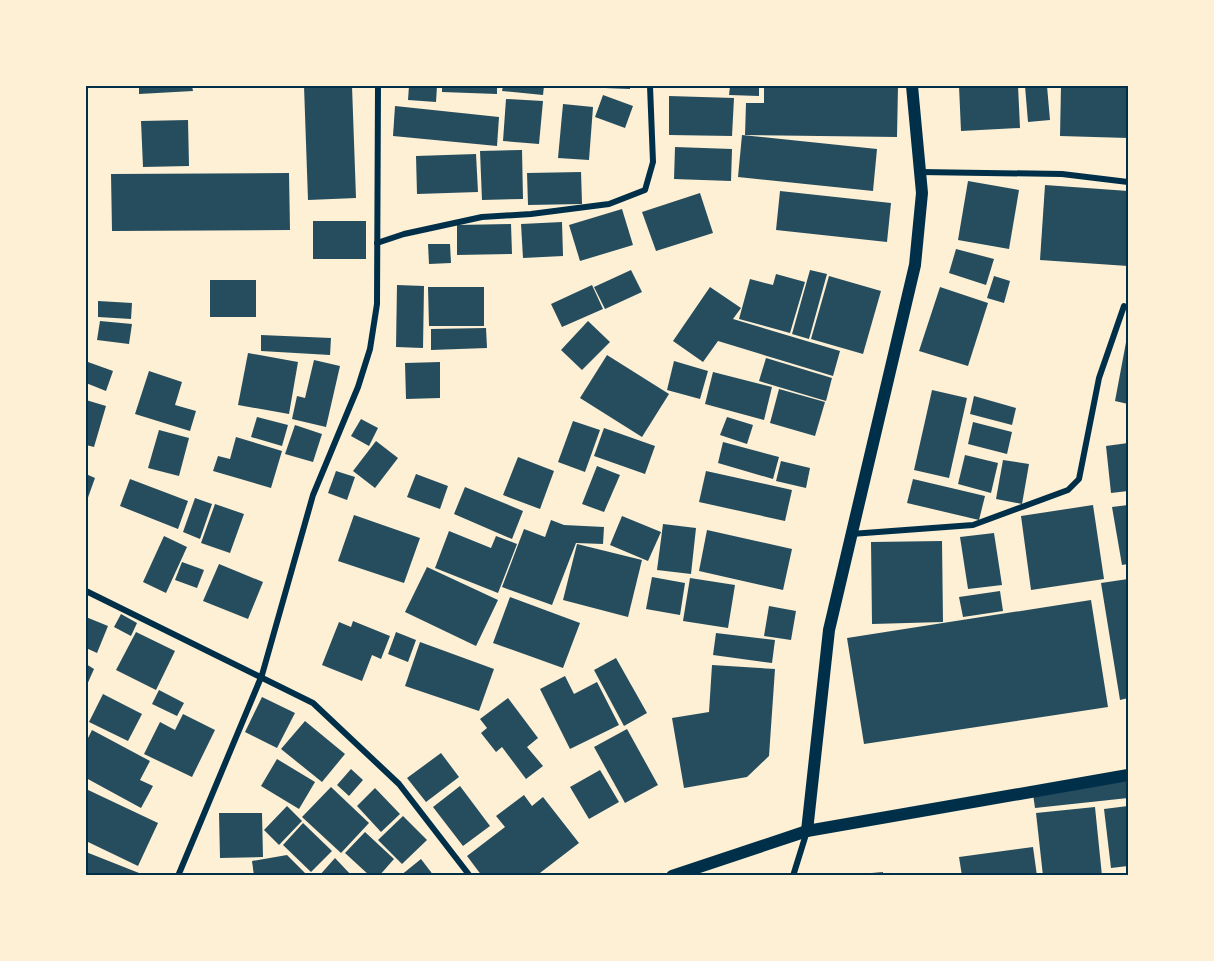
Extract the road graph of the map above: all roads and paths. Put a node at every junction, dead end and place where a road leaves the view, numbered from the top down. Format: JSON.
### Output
{"nodes":[{"id":1,"x":378,"y":86,"type":"edge"},
{"id":2,"x":650,"y":86,"type":"edge"},
{"id":3,"x":912,"y":86,"type":"edge"},
{"id":4,"x":920,"y":172,"type":"junction"},
{"id":5,"x":1128,"y":182,"type":"edge"},
{"id":6,"x":377,"y":243,"type":"junction"},
{"id":7,"x":1124,"y":306,"type":"dead end"},
{"id":8,"x":851,"y":534,"type":"junction"},
{"id":9,"x":86,"y":591,"type":"edge"},
{"id":10,"x":262,"y":675,"type":"junction"},
{"id":11,"x":1128,"y":775,"type":"edge"},
{"id":12,"x":807,"y":831,"type":"junction"},
{"id":13,"x":178,"y":876,"type":"edge"},
{"id":14,"x":470,"y":876,"type":"edge"},
{"id":15,"x":672,"y":876,"type":"edge"},
{"id":16,"x":793,"y":876,"type":"edge"}],
"edges":[{"from":1,"to":6,"type":"street"},
{"from":2,"to":6,"type":"street"},
{"from":3,"to":4,"type":"main road"},
{"from":4,"to":5,"type":"street"},
{"from":4,"to":8,"type":"main road"},
{"from":6,"to":10,"type":"street"},
{"from":7,"to":8,"type":"street"},
{"from":8,"to":12,"type":"main road"},
{"from":9,"to":10,"type":"street"},
{"from":10,"to":13,"type":"street"},
{"from":10,"to":14,"type":"street"},
{"from":11,"to":12,"type":"main road"},
{"from":12,"to":15,"type":"main road"},
{"from":12,"to":16,"type":"street"}]}
